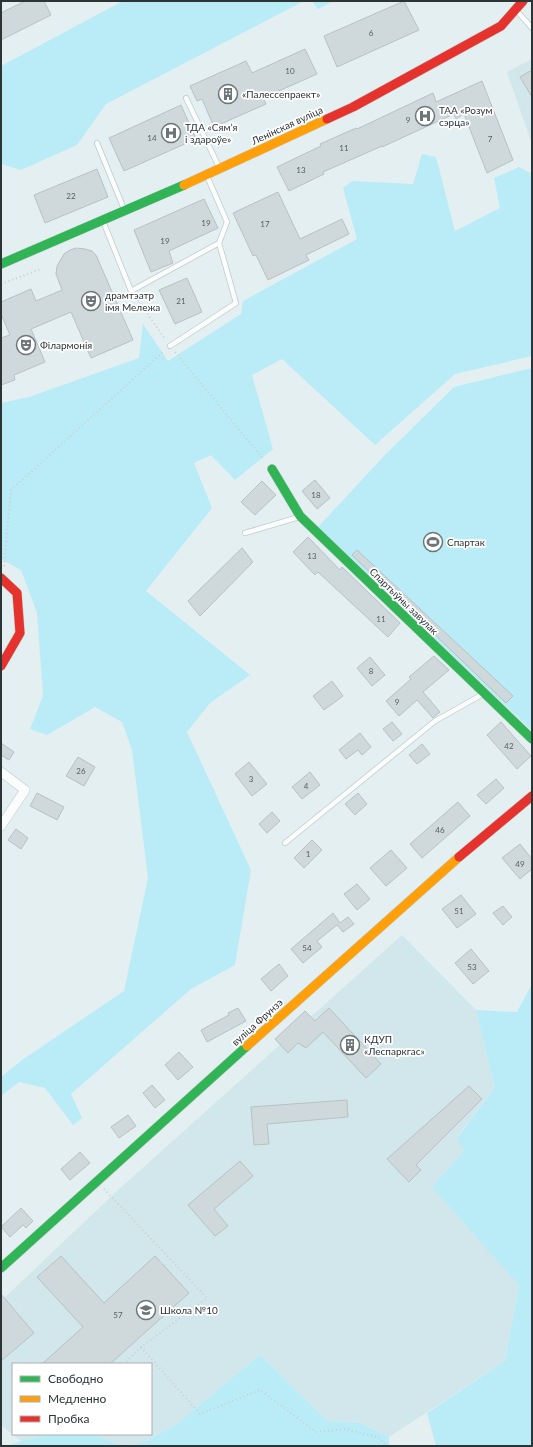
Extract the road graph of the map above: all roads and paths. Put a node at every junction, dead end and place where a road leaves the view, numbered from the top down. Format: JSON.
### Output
{"nodes":[{"id":1,"x":523,"y":1,"type":"edge"},
{"id":2,"x":516,"y":10,"type":"junction"},
{"id":3,"x":532,"y":28,"type":"edge"},
{"id":4,"x":186,"y":98,"type":"dead end"},
{"id":5,"x":97,"y":143,"type":"dead end"},
{"id":6,"x":220,"y":169,"type":"junction"},
{"id":7,"x":207,"y":175,"type":"junction"},
{"id":8,"x":125,"y":211,"type":"junction"},
{"id":9,"x":102,"y":221,"type":"junction"},
{"id":10,"x":219,"y":243,"type":"junction"},
{"id":11,"x":1,"y":264,"type":"edge"},
{"id":12,"x":41,"y":268,"type":"dead end"},
{"id":13,"x":1,"y":284,"type":"edge"},
{"id":14,"x":132,"y":291,"type":"junction"},
{"id":15,"x":170,"y":346,"type":"junction"},
{"id":16,"x":272,"y":469,"type":"joint"},
{"id":17,"x":300,"y":516,"type":"junction"},
{"id":18,"x":245,"y":533,"type":"dead end"},
{"id":19,"x":2,"y":578,"type":"edge"},
{"id":20,"x":1,"y":666,"type":"edge"},
{"id":21,"x":484,"y":694,"type":"junction"},
{"id":22,"x":532,"y":739,"type":"edge"},
{"id":23,"x":1,"y":772,"type":"edge"},
{"id":24,"x":532,"y":796,"type":"edge"},
{"id":25,"x":1,"y":826,"type":"edge"},
{"id":26,"x":285,"y":843,"type":"dead end"},
{"id":27,"x":96,"y":1181,"type":"junction"},
{"id":28,"x":1,"y":1267,"type":"edge"},
{"id":29,"x":140,"y":1347,"type":"junction"},
{"id":30,"x":125,"y":1363,"type":"edge"},
{"id":31,"x":386,"y":1446,"type":"edge"}],
"edges":[{"from":1,"to":2,"type":"street","name":"Ленінская вуліца"},
{"from":2,"to":3,"type":"lane"},
{"from":2,"to":6,"type":"street","name":"Ленінская вуліца"},
{"from":4,"to":6,"type":"lane"},
{"from":5,"to":8,"type":"lane"},
{"from":6,"to":7,"type":"street","name":"Ленінская вуліца"},
{"from":7,"to":8,"type":"street","name":"Ленінская вуліца"},
{"from":7,"to":10,"type":"lane"},
{"from":8,"to":9,"type":"street","name":"Ленінская вуліца"},
{"from":9,"to":11,"type":"street","name":"Ленінская вуліца"},
{"from":9,"to":14,"type":"lane"},
{"from":10,"to":14,"type":"lane"},
{"from":10,"to":15,"type":"lane"},
{"from":12,"to":13,"type":"path"},
{"from":14,"to":15,"type":"path"},
{"from":15,"to":16,"type":"path"},
{"from":15,"to":19,"type":"path"},
{"from":16,"to":17,"type":"street","name":"Спартыўны завулак"},
{"from":17,"to":18,"type":"lane"},
{"from":17,"to":21,"type":"street","name":"Спартыўны завулак"},
{"from":19,"to":20,"type":"street"},
{"from":21,"to":22,"type":"street","name":"Спартыўны завулак"},
{"from":21,"to":26,"type":"lane"},
{"from":23,"to":25,"type":"street"},
{"from":24,"to":27,"type":"street","name":"вуліца Фрунзэ"},
{"from":27,"to":28,"type":"street","name":"вуліца Фрунзэ"},
{"from":27,"to":29,"type":"path"},
{"from":29,"to":30,"type":"path"},
{"from":29,"to":31,"type":"path"}]}
